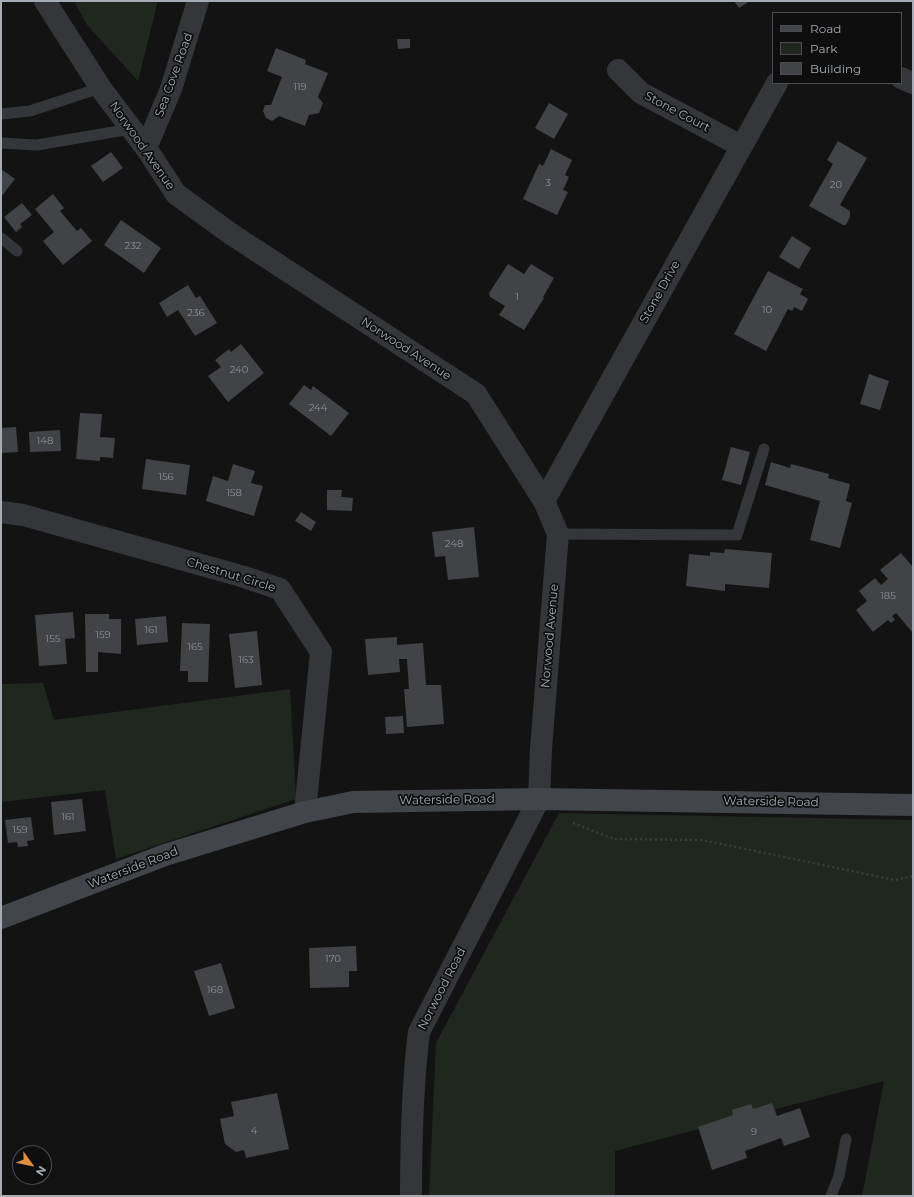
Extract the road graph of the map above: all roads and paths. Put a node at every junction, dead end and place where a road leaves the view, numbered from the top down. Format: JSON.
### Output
{"nodes":[{"id":1,"x":44,"y":1,"type":"edge"},
{"id":2,"x":198,"y":1,"type":"edge"},
{"id":3,"x":618,"y":70,"type":"dead end"},
{"id":4,"x":902,"y":78,"type":"edge"},
{"id":5,"x":913,"y":83,"type":"edge"},
{"id":6,"x":776,"y":84,"type":"edge"},
{"id":7,"x":100,"y":88,"type":"junction"},
{"id":8,"x":1,"y":114,"type":"edge"},
{"id":9,"x":131,"y":129,"type":"junction"},
{"id":10,"x":1,"y":143,"type":"edge"},
{"id":11,"x":740,"y":146,"type":"junction"},
{"id":12,"x":146,"y":148,"type":"junction"},
{"id":13,"x":1,"y":238,"type":"edge"},
{"id":14,"x":17,"y":251,"type":"dead end"},
{"id":15,"x":764,"y":449,"type":"dead end"},
{"id":16,"x":544,"y":501,"type":"junction"},
{"id":17,"x":1,"y":512,"type":"edge"},
{"id":18,"x":558,"y":534,"type":"junction"},
{"id":19,"x":539,"y":799,"type":"junction"},
{"id":20,"x":913,"y":805,"type":"edge"},
{"id":21,"x":305,"y":812,"type":"junction"},
{"id":22,"x":572,"y":822,"type":"dead end"},
{"id":23,"x":913,"y":876,"type":"edge"},
{"id":24,"x":1,"y":918,"type":"edge"},
{"id":25,"x":846,"y":1139,"type":"dead end"},
{"id":26,"x":411,"y":1196,"type":"edge"},
{"id":27,"x":831,"y":1196,"type":"edge"}],
"edges":[{"from":1,"to":7,"type":"street","name":"Norwood Avenue"},
{"from":2,"to":12,"type":"street","name":"Sea Cove Road"},
{"from":3,"to":11,"type":"street","name":"Stone Court"},
{"from":4,"to":5,"type":"street"},
{"from":6,"to":11,"type":"street","name":"Stone Drive"},
{"from":7,"to":8,"type":"lane"},
{"from":7,"to":9,"type":"street","name":"Norwood Avenue"},
{"from":9,"to":10,"type":"lane"},
{"from":9,"to":12,"type":"street","name":"Norwood Avenue"},
{"from":11,"to":16,"type":"street","name":"Stone Drive"},
{"from":12,"to":16,"type":"street","name":"Norwood Avenue"},
{"from":13,"to":14,"type":"lane"},
{"from":15,"to":18,"type":"lane"},
{"from":16,"to":18,"type":"street","name":"Norwood Avenue"},
{"from":17,"to":21,"type":"street","name":"Chestnut Circle"},
{"from":18,"to":19,"type":"street","name":"Norwood Avenue"},
{"from":19,"to":20,"type":"main road","name":"Waterside Road"},
{"from":19,"to":21,"type":"main road","name":"Waterside Road"},
{"from":19,"to":26,"type":"street","name":"Norwood Road"},
{"from":21,"to":24,"type":"main road","name":"Waterside Road"},
{"from":22,"to":23,"type":"path"},
{"from":25,"to":27,"type":"lane"}]}
